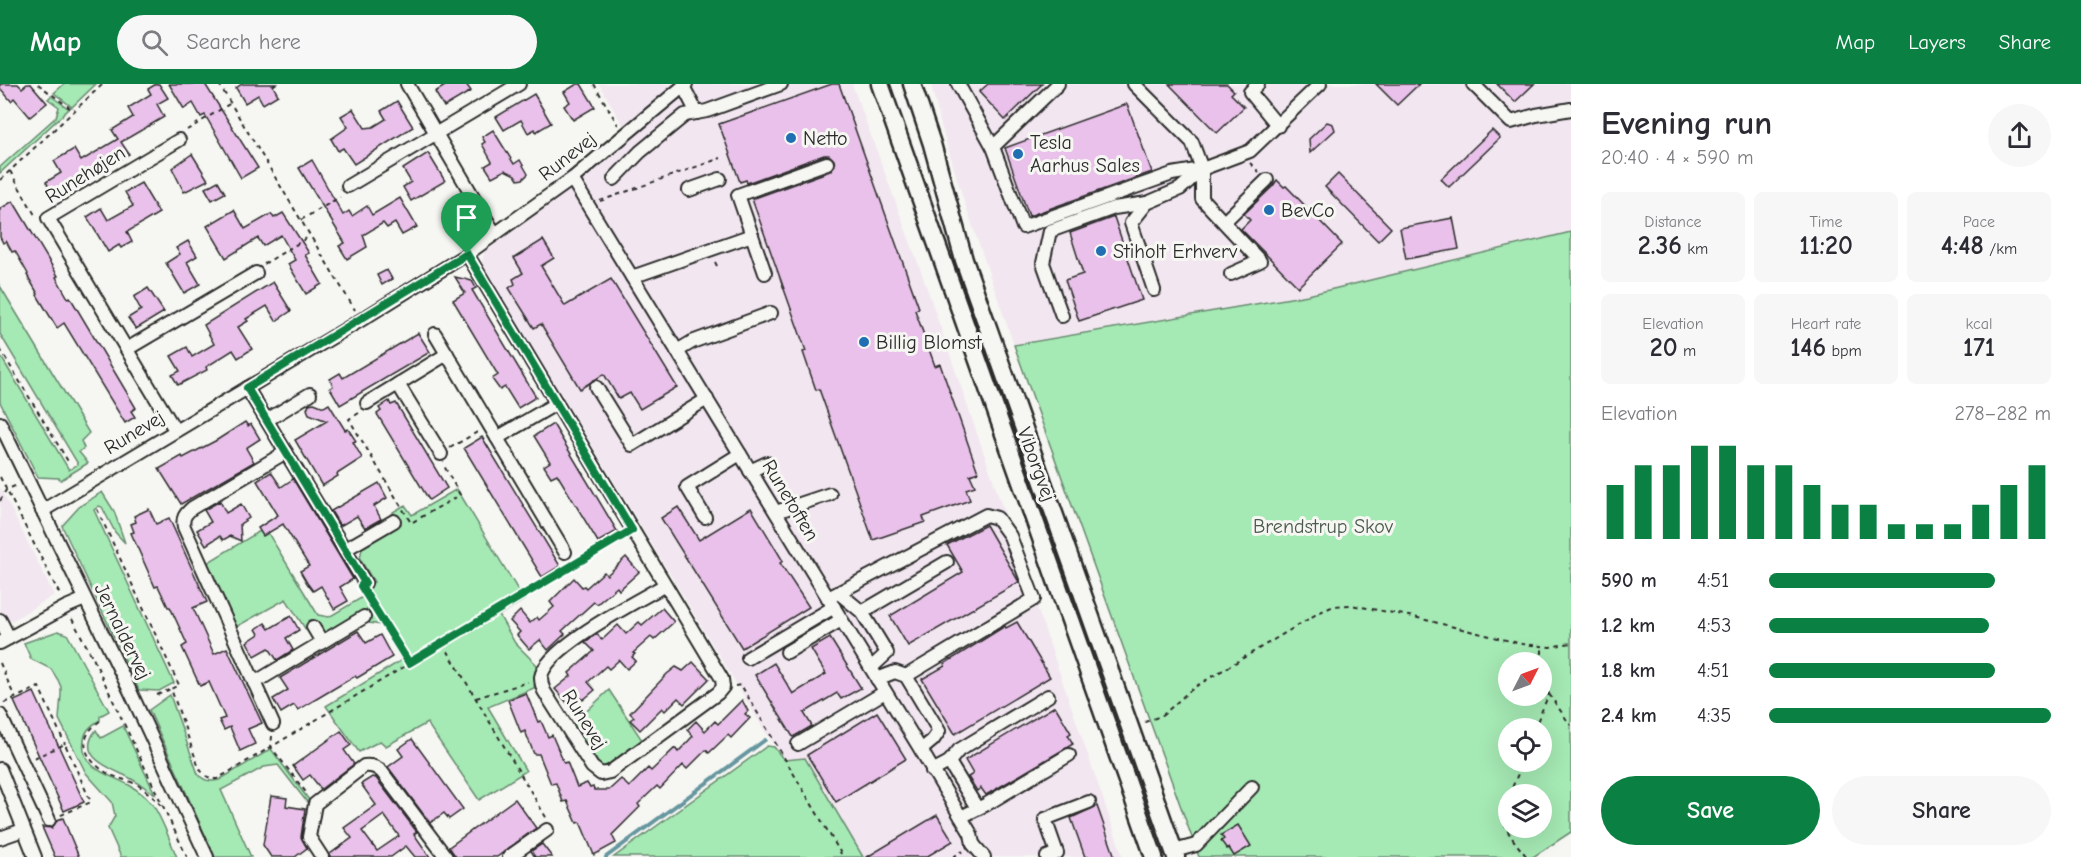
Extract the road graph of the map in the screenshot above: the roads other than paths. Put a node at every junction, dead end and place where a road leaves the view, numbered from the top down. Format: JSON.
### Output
{"nodes":[{"id":1,"x":407,"y":84,"type":"edge"},
{"id":2,"x":519,"y":84,"type":"edge"},
{"id":3,"x":781,"y":84,"type":"edge"},
{"id":4,"x":880,"y":84,"type":"edge"},
{"id":5,"x":912,"y":84,"type":"edge"},
{"id":6,"x":958,"y":84,"type":"edge"},
{"id":7,"x":1058,"y":84,"type":"edge"},
{"id":8,"x":1134,"y":84,"type":"edge"},
{"id":9,"x":1258,"y":84,"type":"edge"},
{"id":10,"x":1320,"y":84,"type":"edge"},
{"id":11,"x":1473,"y":84,"type":"edge"},
{"id":12,"x":685,"y":85,"type":"edge"},
{"id":13,"x":1571,"y":109,"type":"edge"},
{"id":14,"x":697,"y":113,"type":"junction"},
{"id":15,"x":1278,"y":126,"type":"junction"},
{"id":16,"x":437,"y":134,"type":"junction"},
{"id":17,"x":179,"y":140,"type":"road end"},
{"id":18,"x":993,"y":147,"type":"junction"},
{"id":19,"x":827,"y":163,"type":"dead end"},
{"id":20,"x":1202,"y":169,"type":"junction"},
{"id":21,"x":572,"y":179,"type":"junction"},
{"id":22,"x":614,"y":179,"type":"dead end"},
{"id":23,"x":720,"y":179,"type":"dead end"},
{"id":24,"x":1267,"y":180,"type":"road end"},
{"id":25,"x":348,"y":186,"type":"road end"},
{"id":26,"x":688,"y":190,"type":"dead end"},
{"id":27,"x":1147,"y":203,"type":"junction"},
{"id":28,"x":1224,"y":222,"type":"junction"},
{"id":29,"x":495,"y":234,"type":"junction"},
{"id":30,"x":752,"y":235,"type":"junction"},
{"id":31,"x":467,"y":254,"type":"junction"},
{"id":32,"x":256,"y":273,"type":"road end"},
{"id":33,"x":765,"y":273,"type":"dead end"},
{"id":34,"x":1231,"y":274,"type":"dead end"},
{"id":35,"x":632,"y":277,"type":"junction"},
{"id":36,"x":1155,"y":290,"type":"dead end"},
{"id":37,"x":771,"y":313,"type":"dead end"},
{"id":38,"x":1062,"y":316,"type":"dead end"},
{"id":39,"x":435,"y":334,"type":"dead end"},
{"id":40,"x":127,"y":349,"type":"junction"},
{"id":41,"x":677,"y":351,"type":"junction"},
{"id":42,"x":447,"y":354,"type":"junction"},
{"id":43,"x":398,"y":384,"type":"junction"},
{"id":44,"x":596,"y":387,"type":"dead end"},
{"id":45,"x":247,"y":388,"type":"junction"},
{"id":46,"x":310,"y":394,"type":"dead end"},
{"id":47,"x":707,"y":399,"type":"junction"},
{"id":48,"x":367,"y":403,"type":"road end"},
{"id":49,"x":557,"y":403,"type":"junction"},
{"id":50,"x":267,"y":420,"type":"junction"},
{"id":51,"x":0,"y":423,"type":"edge"},
{"id":52,"x":175,"y":430,"type":"junction"},
{"id":53,"x":497,"y":438,"type":"junction"},
{"id":54,"x":286,"y":453,"type":"junction"},
{"id":55,"x":441,"y":454,"type":"road end"},
{"id":56,"x":740,"y":454,"type":"junction"},
{"id":57,"x":767,"y":463,"type":"dead end"},
{"id":58,"x":750,"y":471,"type":"junction"},
{"id":59,"x":830,"y":494,"type":"dead end"},
{"id":60,"x":42,"y":511,"type":"junction"},
{"id":61,"x":776,"y":512,"type":"junction"},
{"id":62,"x":705,"y":517,"type":"dead end"},
{"id":63,"x":394,"y":521,"type":"dead end"},
{"id":64,"x":346,"y":549,"type":"junction"},
{"id":65,"x":565,"y":552,"type":"dead end"},
{"id":66,"x":947,"y":562,"type":"dead end"},
{"id":67,"x":365,"y":583,"type":"road end"},
{"id":68,"x":665,"y":585,"type":"junction"},
{"id":69,"x":86,"y":599,"type":"junction"},
{"id":70,"x":834,"y":599,"type":"junction"},
{"id":71,"x":862,"y":612,"type":"junction"},
{"id":72,"x":364,"y":617,"type":"dead end"},
{"id":73,"x":0,"y":620,"type":"edge"},
{"id":74,"x":841,"y":620,"type":"junction"},
{"id":75,"x":313,"y":627,"type":"dead end"},
{"id":76,"x":4,"y":640,"type":"edge"},
{"id":77,"x":322,"y":642,"type":"junction"},
{"id":78,"x":787,"y":652,"type":"dead end"},
{"id":79,"x":748,"y":658,"type":"dead end"},
{"id":80,"x":870,"y":668,"type":"junction"},
{"id":81,"x":906,"y":676,"type":"junction"},
{"id":82,"x":877,"y":679,"type":"junction"},
{"id":83,"x":254,"y":683,"type":"junction"},
{"id":84,"x":885,"y":692,"type":"junction"},
{"id":85,"x":1048,"y":696,"type":"dead end"},
{"id":86,"x":0,"y":715,"type":"edge"},
{"id":87,"x":273,"y":724,"type":"dead end"},
{"id":88,"x":798,"y":744,"type":"dead end"},
{"id":89,"x":921,"y":750,"type":"junction"},
{"id":90,"x":1069,"y":754,"type":"dead end"},
{"id":91,"x":949,"y":762,"type":"junction"},
{"id":92,"x":23,"y":763,"type":"junction"},
{"id":93,"x":932,"y":771,"type":"junction"},
{"id":94,"x":2,"y":776,"type":"edge"},
{"id":95,"x":1252,"y":787,"type":"dead end"},
{"id":96,"x":1089,"y":802,"type":"dead end"},
{"id":97,"x":977,"y":808,"type":"junction"},
{"id":98,"x":961,"y":817,"type":"junction"},
{"id":99,"x":49,"y":820,"type":"road end"},
{"id":100,"x":23,"y":830,"type":"junction"},
{"id":101,"x":547,"y":830,"type":"road end"},
{"id":102,"x":0,"y":838,"type":"edge"},
{"id":103,"x":973,"y":844,"type":"junction"},
{"id":104,"x":1175,"y":854,"type":"edge"},
{"id":105,"x":1053,"y":856,"type":"edge"},
{"id":106,"x":36,"y":857,"type":"edge"},
{"id":107,"x":207,"y":857,"type":"edge"},
{"id":108,"x":322,"y":857,"type":"edge"},
{"id":109,"x":446,"y":857,"type":"edge"},
{"id":110,"x":509,"y":857,"type":"edge"},
{"id":111,"x":968,"y":857,"type":"edge"},
{"id":112,"x":984,"y":857,"type":"edge"},
{"id":113,"x":1154,"y":857,"type":"edge"}],
"edges":[{"from":1,"to":16,"type":"street"},
{"from":2,"to":16,"type":"street"},
{"from":3,"to":14,"type":"street"},
{"from":4,"to":113,"type":"main road","name":"Viborgvej"},
{"from":5,"to":104,"type":"main road","name":"Viborgvej"},
{"from":6,"to":18,"type":"street"},
{"from":7,"to":18,"type":"street"},
{"from":8,"to":20,"type":"street"},
{"from":9,"to":15,"type":"street"},
{"from":10,"to":15,"type":"street"},
{"from":11,"to":13,"type":"street"},
{"from":12,"to":14,"type":"street"},
{"from":12,"to":21,"type":"street","name":"Runevej"},
{"from":14,"to":22,"type":"street"},
{"from":15,"to":20,"type":"street"},
{"from":16,"to":25,"type":"street"},
{"from":16,"to":29,"type":"street"},
{"from":17,"to":40,"type":"street","name":"Runehøjen"},
{"from":18,"to":20,"type":"street"},
{"from":19,"to":30,"type":"street"},
{"from":20,"to":27,"type":"street"},
{"from":20,"to":28,"type":"street"},
{"from":21,"to":29,"type":"street","name":"Runevej"},
{"from":21,"to":35,"type":"street","name":"Runetoften"},
{"from":23,"to":26,"type":"street"},
{"from":24,"to":28,"type":"street"},
{"from":27,"to":36,"type":"street"},
{"from":27,"to":38,"type":"street"},
{"from":28,"to":34,"type":"street"},
{"from":29,"to":31,"type":"street","name":"Runevej"},
{"from":30,"to":33,"type":"street"},
{"from":30,"to":35,"type":"street"},
{"from":31,"to":45,"type":"street","name":"Runevej"},
{"from":31,"to":49,"type":"street"},
{"from":32,"to":40,"type":"street"},
{"from":35,"to":41,"type":"street","name":"Runetoften"},
{"from":37,"to":41,"type":"street"},
{"from":39,"to":42,"type":"street"},
{"from":40,"to":52,"type":"street","name":"Runehøjen"},
{"from":41,"to":47,"type":"street","name":"Runetoften"},
{"from":42,"to":43,"type":"street"},
{"from":42,"to":53,"type":"street"},
{"from":43,"to":48,"type":"street"},
{"from":43,"to":55,"type":"street"},
{"from":44,"to":47,"type":"street"},
{"from":45,"to":50,"type":"street"},
{"from":45,"to":52,"type":"street","name":"Runevej"},
{"from":46,"to":50,"type":"street"},
{"from":47,"to":56,"type":"street","name":"Runetoften"},
{"from":49,"to":53,"type":"street"},
{"from":49,"to":68,"type":"street"},
{"from":50,"to":54,"type":"street"},
{"from":51,"to":60,"type":"street","name":"Jernaldervej"},
{"from":52,"to":60,"type":"street","name":"Runevej"},
{"from":53,"to":65,"type":"street"},
{"from":54,"to":64,"type":"street"},
{"from":54,"to":83,"type":"street"},
{"from":56,"to":58,"type":"street","name":"Runetoften"},
{"from":56,"to":62,"type":"street"},
{"from":57,"to":58,"type":"street"},
{"from":58,"to":61,"type":"street","name":"Runetoften"},
{"from":59,"to":61,"type":"street"},
{"from":60,"to":69,"type":"street","name":"Jernaldervej"},
{"from":61,"to":70,"type":"street","name":"Runetoften"},
{"from":63,"to":64,"type":"street"},
{"from":64,"to":67,"type":"street"},
{"from":66,"to":71,"type":"street"},
{"from":68,"to":68,"type":"street","name":"Runevej"},
{"from":69,"to":76,"type":"street"},
{"from":69,"to":107,"type":"street","name":"Jernaldervej"},
{"from":70,"to":71,"type":"street"},
{"from":70,"to":74,"type":"street","name":"Runetoften"},
{"from":70,"to":79,"type":"street"},
{"from":70,"to":81,"type":"street"},
{"from":71,"to":80,"type":"street"},
{"from":72,"to":77,"type":"street"},
{"from":73,"to":76,"type":"street"},
{"from":74,"to":78,"type":"street"},
{"from":74,"to":80,"type":"street","name":"Runetoften"},
{"from":75,"to":77,"type":"street"},
{"from":77,"to":83,"type":"street"},
{"from":80,"to":82,"type":"street","name":"Runetoften"},
{"from":81,"to":82,"type":"street"},
{"from":81,"to":89,"type":"street"},
{"from":82,"to":84,"type":"street","name":"Runetoften"},
{"from":83,"to":87,"type":"street"},
{"from":84,"to":88,"type":"street"},
{"from":84,"to":89,"type":"street","name":"Runetoften"},
{"from":85,"to":91,"type":"street"},
{"from":86,"to":92,"type":"street"},
{"from":89,"to":93,"type":"street","name":"Runetoften"},
{"from":90,"to":97,"type":"street"},
{"from":91,"to":93,"type":"street"},
{"from":91,"to":97,"type":"street"},
{"from":92,"to":94,"type":"street"},
{"from":92,"to":99,"type":"street"},
{"from":93,"to":98,"type":"street","name":"Runetoften"},
{"from":94,"to":100,"type":"street"},
{"from":95,"to":104,"type":"street"},
{"from":96,"to":105,"type":"street"},
{"from":97,"to":98,"type":"street"},
{"from":98,"to":103,"type":"street","name":"Runetoften"},
{"from":100,"to":102,"type":"street"},
{"from":100,"to":106,"type":"street"},
{"from":101,"to":110,"type":"street"},
{"from":103,"to":111,"type":"street"},
{"from":103,"to":112,"type":"street","name":"Runetoften"},
{"from":108,"to":109,"type":"street"}]}
